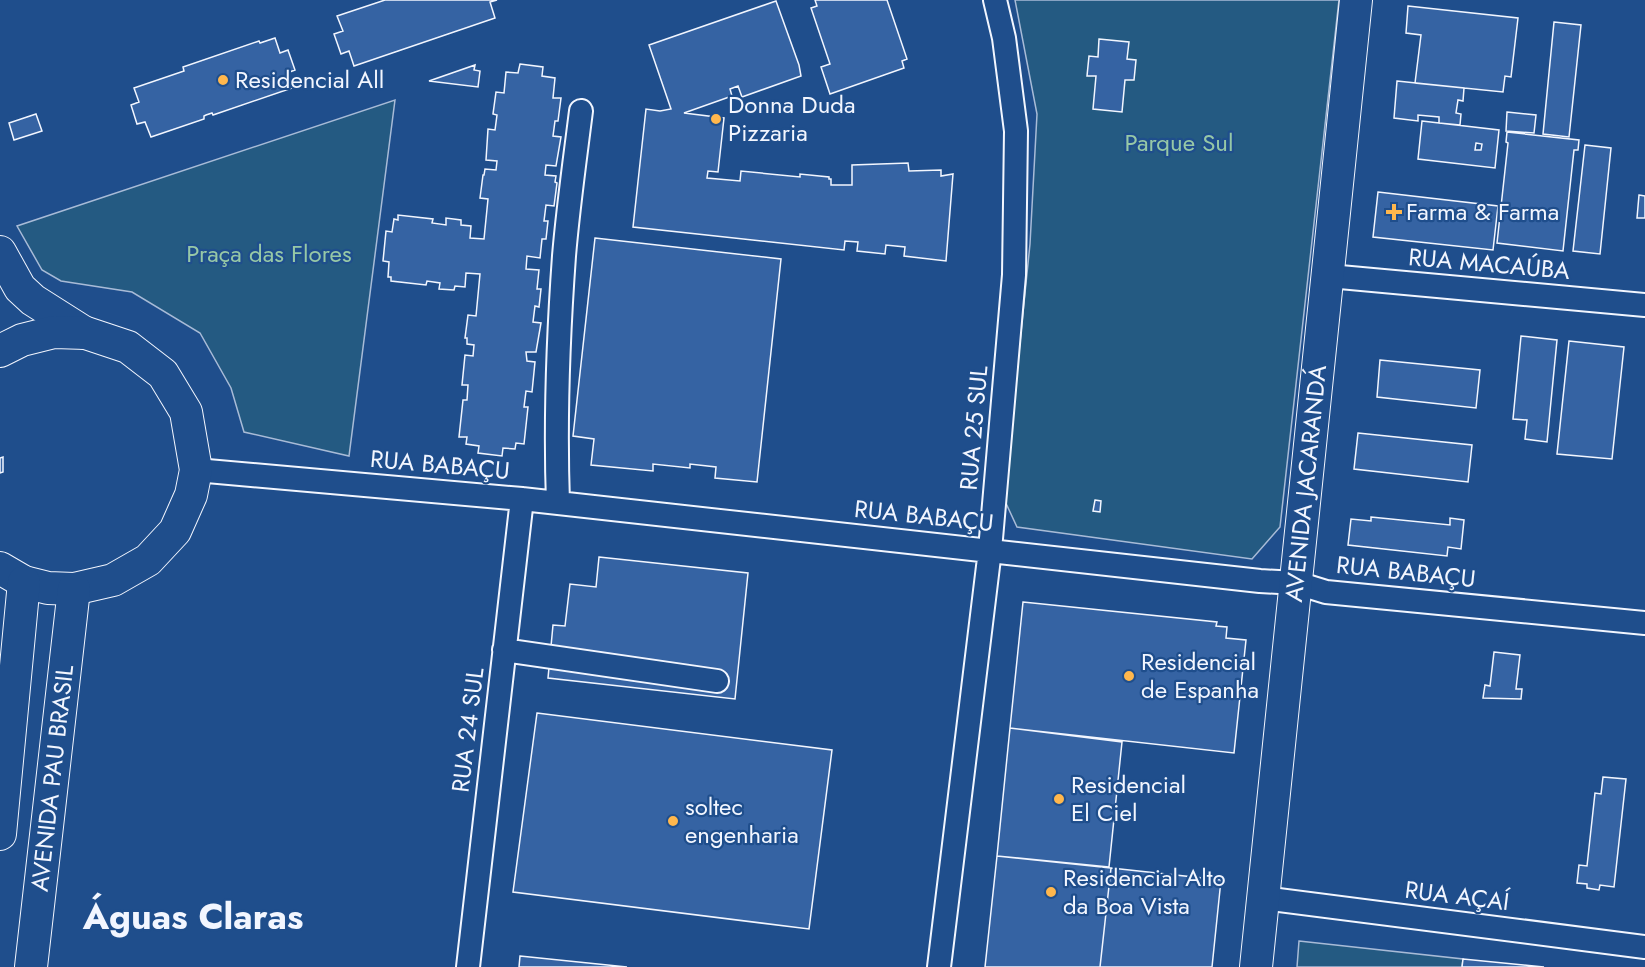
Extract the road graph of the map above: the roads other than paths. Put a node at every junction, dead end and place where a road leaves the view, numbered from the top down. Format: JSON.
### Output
{"nodes":[{"id":1,"x":995,"y":0,"type":"edge"},
{"id":2,"x":1356,"y":0,"type":"edge"},
{"id":3,"x":581,"y":111,"type":"dead end"},
{"id":4,"x":0,"y":252,"type":"edge"},
{"id":5,"x":1329,"y":276,"type":"junction"},
{"id":6,"x":1645,"y":305,"type":"edge"},
{"id":7,"x":86,"y":333,"type":"junction"},
{"id":8,"x":0,"y":351,"type":"edge"},
{"id":9,"x":196,"y":470,"type":"junction"},
{"id":10,"x":522,"y":499,"type":"junction"},
{"id":11,"x":558,"y":503,"type":"junction"},
{"id":12,"x":990,"y":550,"type":"junction"},
{"id":13,"x":12,"y":575,"type":"edge"},
{"id":14,"x":1297,"y":583,"type":"junction"},
{"id":15,"x":74,"y":588,"type":"junction"},
{"id":16,"x":1645,"y":623,"type":"edge"},
{"id":17,"x":504,"y":650,"type":"junction"},
{"id":18,"x":717,"y":681,"type":"dead end"},
{"id":19,"x":0,"y":834,"type":"edge"},
{"id":20,"x":1263,"y":898,"type":"junction"},
{"id":21,"x":1645,"y":946,"type":"edge"},
{"id":22,"x":31,"y":967,"type":"edge"},
{"id":23,"x":468,"y":967,"type":"edge"},
{"id":24,"x":939,"y":967,"type":"edge"},
{"id":25,"x":1256,"y":967,"type":"edge"}],
"edges":[{"from":1,"to":12,"type":"street","name":"RUA 25 SUL"},
{"from":2,"to":5,"type":"street","name":"AVENIDA JACARANDÁ"},
{"from":3,"to":11,"type":"street"},
{"from":4,"to":7,"type":"street"},
{"from":5,"to":6,"type":"street","name":"RUA MACAÚBA"},
{"from":5,"to":14,"type":"street","name":"AVENIDA JACARANDÁ"},
{"from":7,"to":8,"type":"street"},
{"from":7,"to":9,"type":"street"},
{"from":9,"to":10,"type":"street","name":"RUA BABAÇU"},
{"from":9,"to":15,"type":"street"},
{"from":10,"to":11,"type":"street","name":"RUA BABAÇU"},
{"from":10,"to":17,"type":"street","name":"RUA 24 SUL"},
{"from":11,"to":12,"type":"street","name":"RUA BABAÇU"},
{"from":12,"to":14,"type":"street","name":"RUA BABAÇU"},
{"from":12,"to":24,"type":"street","name":"RUA 25 SUL"},
{"from":13,"to":15,"type":"street"},
{"from":13,"to":19,"type":"street","name":"AVENIDA PAU BRASIL"},
{"from":14,"to":16,"type":"street","name":"RUA BABAÇU"},
{"from":14,"to":20,"type":"street","name":"AVENIDA JACARANDÁ"},
{"from":15,"to":22,"type":"street","name":"AVENIDA PAU BRASIL"},
{"from":17,"to":18,"type":"street"},
{"from":17,"to":23,"type":"street","name":"RUA 24 SUL"},
{"from":20,"to":21,"type":"street","name":"RUA AÇAÍ"},
{"from":20,"to":25,"type":"street","name":"AVENIDA JACARANDÁ"}]}
